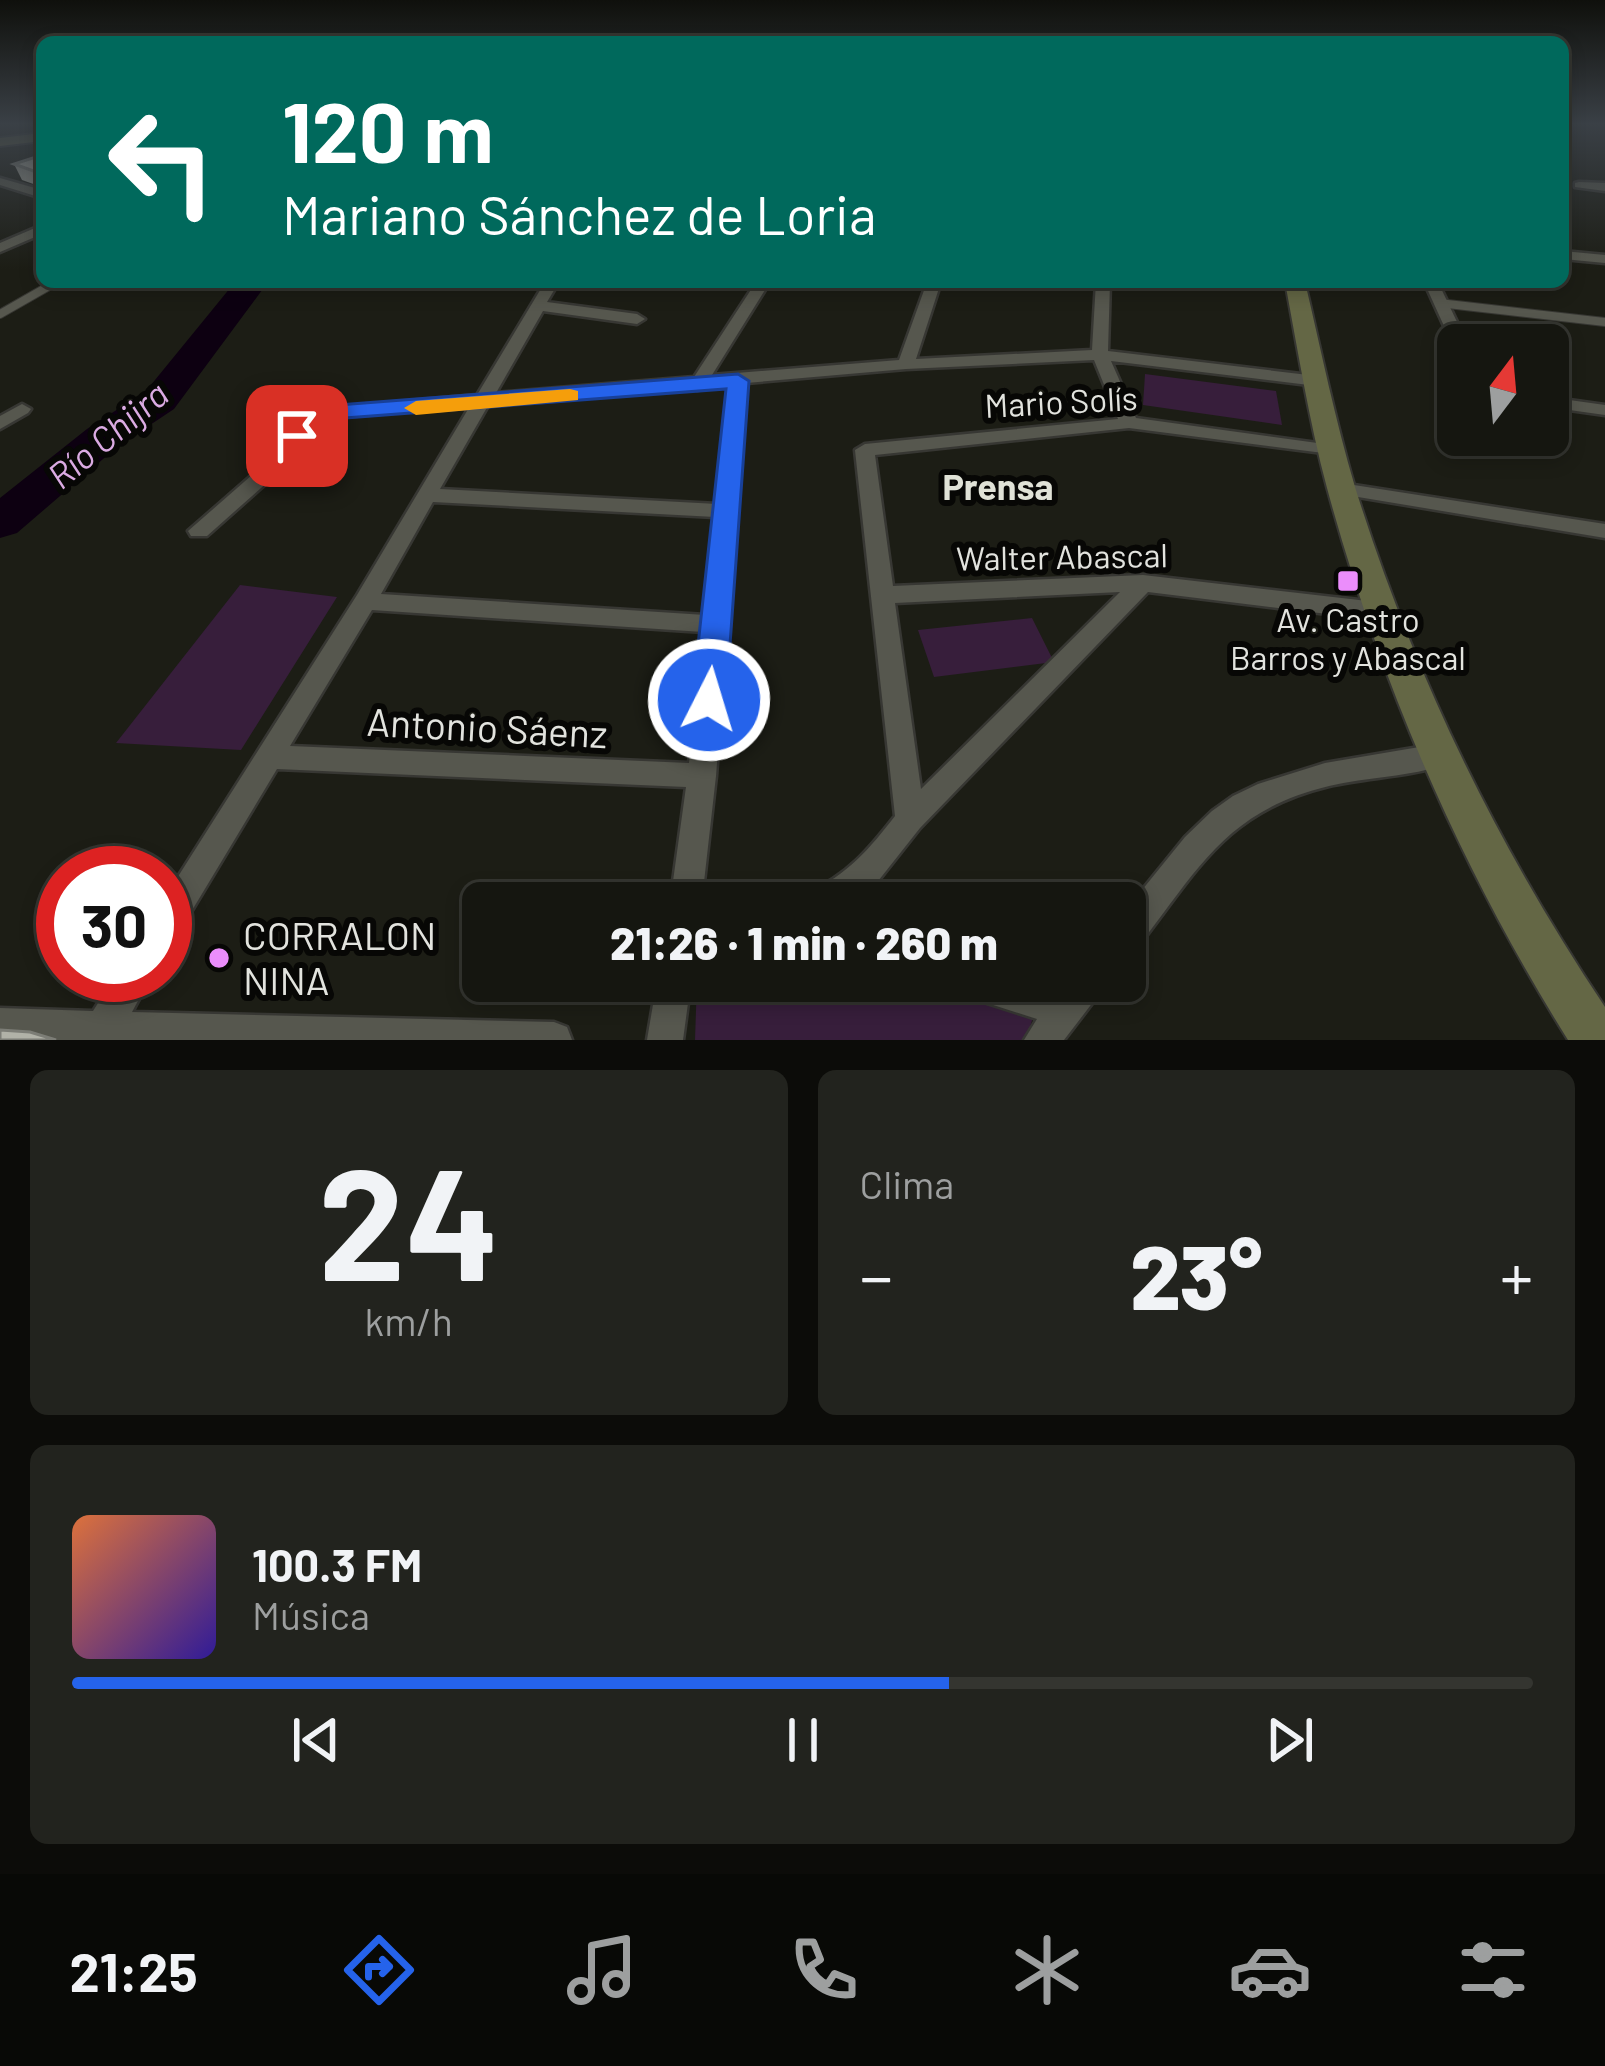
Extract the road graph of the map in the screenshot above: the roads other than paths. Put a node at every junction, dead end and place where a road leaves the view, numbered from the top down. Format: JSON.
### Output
{"nodes":[{"id":1,"x":0,"y":181,"type":"edge"},
{"id":2,"x":1579,"y":185,"type":"dead end"},
{"id":3,"x":1605,"y":187,"type":"edge"},
{"id":4,"x":24,"y":188,"type":"junction"},
{"id":5,"x":36,"y":192,"type":"edge"},
{"id":6,"x":0,"y":196,"type":"edge"},
{"id":7,"x":36,"y":232,"type":"edge"},
{"id":8,"x":0,"y":248,"type":"edge"},
{"id":9,"x":1569,"y":256,"type":"edge"},
{"id":10,"x":1605,"y":259,"type":"edge"},
{"id":11,"x":46,"y":288,"type":"edge"},
{"id":12,"x":550,"y":288,"type":"edge"},
{"id":13,"x":759,"y":288,"type":"edge"},
{"id":14,"x":932,"y":288,"type":"edge"},
{"id":15,"x":1103,"y":288,"type":"edge"},
{"id":16,"x":1296,"y":288,"type":"edge"},
{"id":17,"x":1433,"y":288,"type":"edge"},
{"id":18,"x":1439,"y":302,"type":"junction"},
{"id":19,"x":540,"y":306,"type":"junction"},
{"id":20,"x":0,"y":314,"type":"edge"},
{"id":21,"x":637,"y":319,"type":"dead end"},
{"id":22,"x":1605,"y":322,"type":"edge"},
{"id":23,"x":1450,"y":324,"type":"edge"},
{"id":24,"x":1100,"y":355,"type":"junction"},
{"id":25,"x":906,"y":364,"type":"junction"},
{"id":26,"x":738,"y":381,"type":"junction"},
{"id":27,"x":1317,"y":382,"type":"junction"},
{"id":28,"x":697,"y":385,"type":"junction"},
{"id":29,"x":478,"y":404,"type":"junction"},
{"id":30,"x":1569,"y":405,"type":"edge"},
{"id":31,"x":22,"y":409,"type":"dead end"},
{"id":32,"x":1605,"y":410,"type":"edge"},
{"id":33,"x":1129,"y":423,"type":"junction"},
{"id":34,"x":0,"y":424,"type":"edge"},
{"id":35,"x":1332,"y":451,"type":"junction"},
{"id":36,"x":1342,"y":489,"type":"junction"},
{"id":37,"x":426,"y":495,"type":"junction"},
{"id":38,"x":726,"y":511,"type":"junction"},
{"id":39,"x":199,"y":531,"type":"dead end"},
{"id":40,"x":1605,"y":531,"type":"edge"},
{"id":41,"x":1143,"y":583,"type":"junction"},
{"id":42,"x":883,"y":596,"type":"junction"},
{"id":43,"x":365,"y":602,"type":"junction"},
{"id":44,"x":1385,"y":613,"type":"junction"},
{"id":45,"x":716,"y":624,"type":"junction"},
{"id":46,"x":1437,"y":756,"type":"junction"},
{"id":47,"x":268,"y":757,"type":"junction"},
{"id":48,"x":702,"y":776,"type":"junction"},
{"id":49,"x":910,"y":819,"type":"junction"},
{"id":50,"x":192,"y":882,"type":"edge"},
{"id":51,"x":689,"y":882,"type":"edge"},
{"id":52,"x":859,"y":882,"type":"edge"},
{"id":53,"x":1146,"y":911,"type":"edge"},
{"id":54,"x":119,"y":1002,"type":"edge"},
{"id":55,"x":671,"y":1002,"type":"edge"},
{"id":56,"x":1039,"y":1002,"type":"edge"},
{"id":57,"x":1072,"y":1002,"type":"edge"},
{"id":58,"x":1066,"y":1010,"type":"junction"},
{"id":59,"x":0,"y":1026,"type":"edge"},
{"id":60,"x":99,"y":1034,"type":"edge"},
{"id":61,"x":554,"y":1040,"type":"edge"},
{"id":62,"x":665,"y":1040,"type":"edge"},
{"id":63,"x":1042,"y":1040,"type":"edge"},
{"id":64,"x":1597,"y":1040,"type":"edge"}],
"edges":[{"from":1,"to":4,"type":"street"},
{"from":2,"to":3,"type":"street"},
{"from":4,"to":5,"type":"street"},
{"from":4,"to":6,"type":"street"},
{"from":7,"to":8,"type":"street"},
{"from":9,"to":10,"type":"street"},
{"from":11,"to":20,"type":"lane"},
{"from":12,"to":19,"type":"street"},
{"from":13,"to":28,"type":"street"},
{"from":14,"to":25,"type":"street"},
{"from":15,"to":24,"type":"street"},
{"from":16,"to":27,"type":"street"},
{"from":17,"to":18,"type":"street"},
{"from":18,"to":22,"type":"lane"},
{"from":18,"to":23,"type":"street"},
{"from":19,"to":21,"type":"street"},
{"from":19,"to":29,"type":"street"},
{"from":24,"to":25,"type":"street"},
{"from":24,"to":27,"type":"street"},
{"from":24,"to":33,"type":"street"},
{"from":25,"to":26,"type":"street"},
{"from":26,"to":28,"type":"street"},
{"from":26,"to":38,"type":"street"},
{"from":27,"to":35,"type":"street"},
{"from":28,"to":29,"type":"street"},
{"from":29,"to":37,"type":"street"},
{"from":29,"to":39,"type":"street"},
{"from":30,"to":32,"type":"street"},
{"from":31,"to":34,"type":"street"},
{"from":33,"to":35,"type":"street","name":"Mario Solís"},
{"from":33,"to":42,"type":"street","name":"Mario Solís"},
{"from":35,"to":36,"type":"street"},
{"from":36,"to":40,"type":"street"},
{"from":36,"to":44,"type":"street"},
{"from":37,"to":38,"type":"street"},
{"from":37,"to":43,"type":"street"},
{"from":38,"to":45,"type":"street"},
{"from":41,"to":42,"type":"street","name":"Walter Abascal"},
{"from":41,"to":44,"type":"street","name":"Walter Abascal"},
{"from":41,"to":49,"type":"street"},
{"from":42,"to":49,"type":"street"},
{"from":43,"to":45,"type":"street"},
{"from":43,"to":47,"type":"street"},
{"from":44,"to":46,"type":"street"},
{"from":45,"to":48,"type":"street"},
{"from":46,"to":53,"type":"street"},
{"from":46,"to":64,"type":"street"},
{"from":47,"to":48,"type":"street","name":"Antonio Sáenz"},
{"from":47,"to":50,"type":"street"},
{"from":48,"to":51,"type":"street"},
{"from":49,"to":52,"type":"street"},
{"from":54,"to":60,"type":"street"},
{"from":55,"to":62,"type":"street"},
{"from":56,"to":58,"type":"street"},
{"from":57,"to":58,"type":"street"},
{"from":58,"to":63,"type":"street"},
{"from":59,"to":60,"type":"street"},
{"from":60,"to":61,"type":"street"}]}
